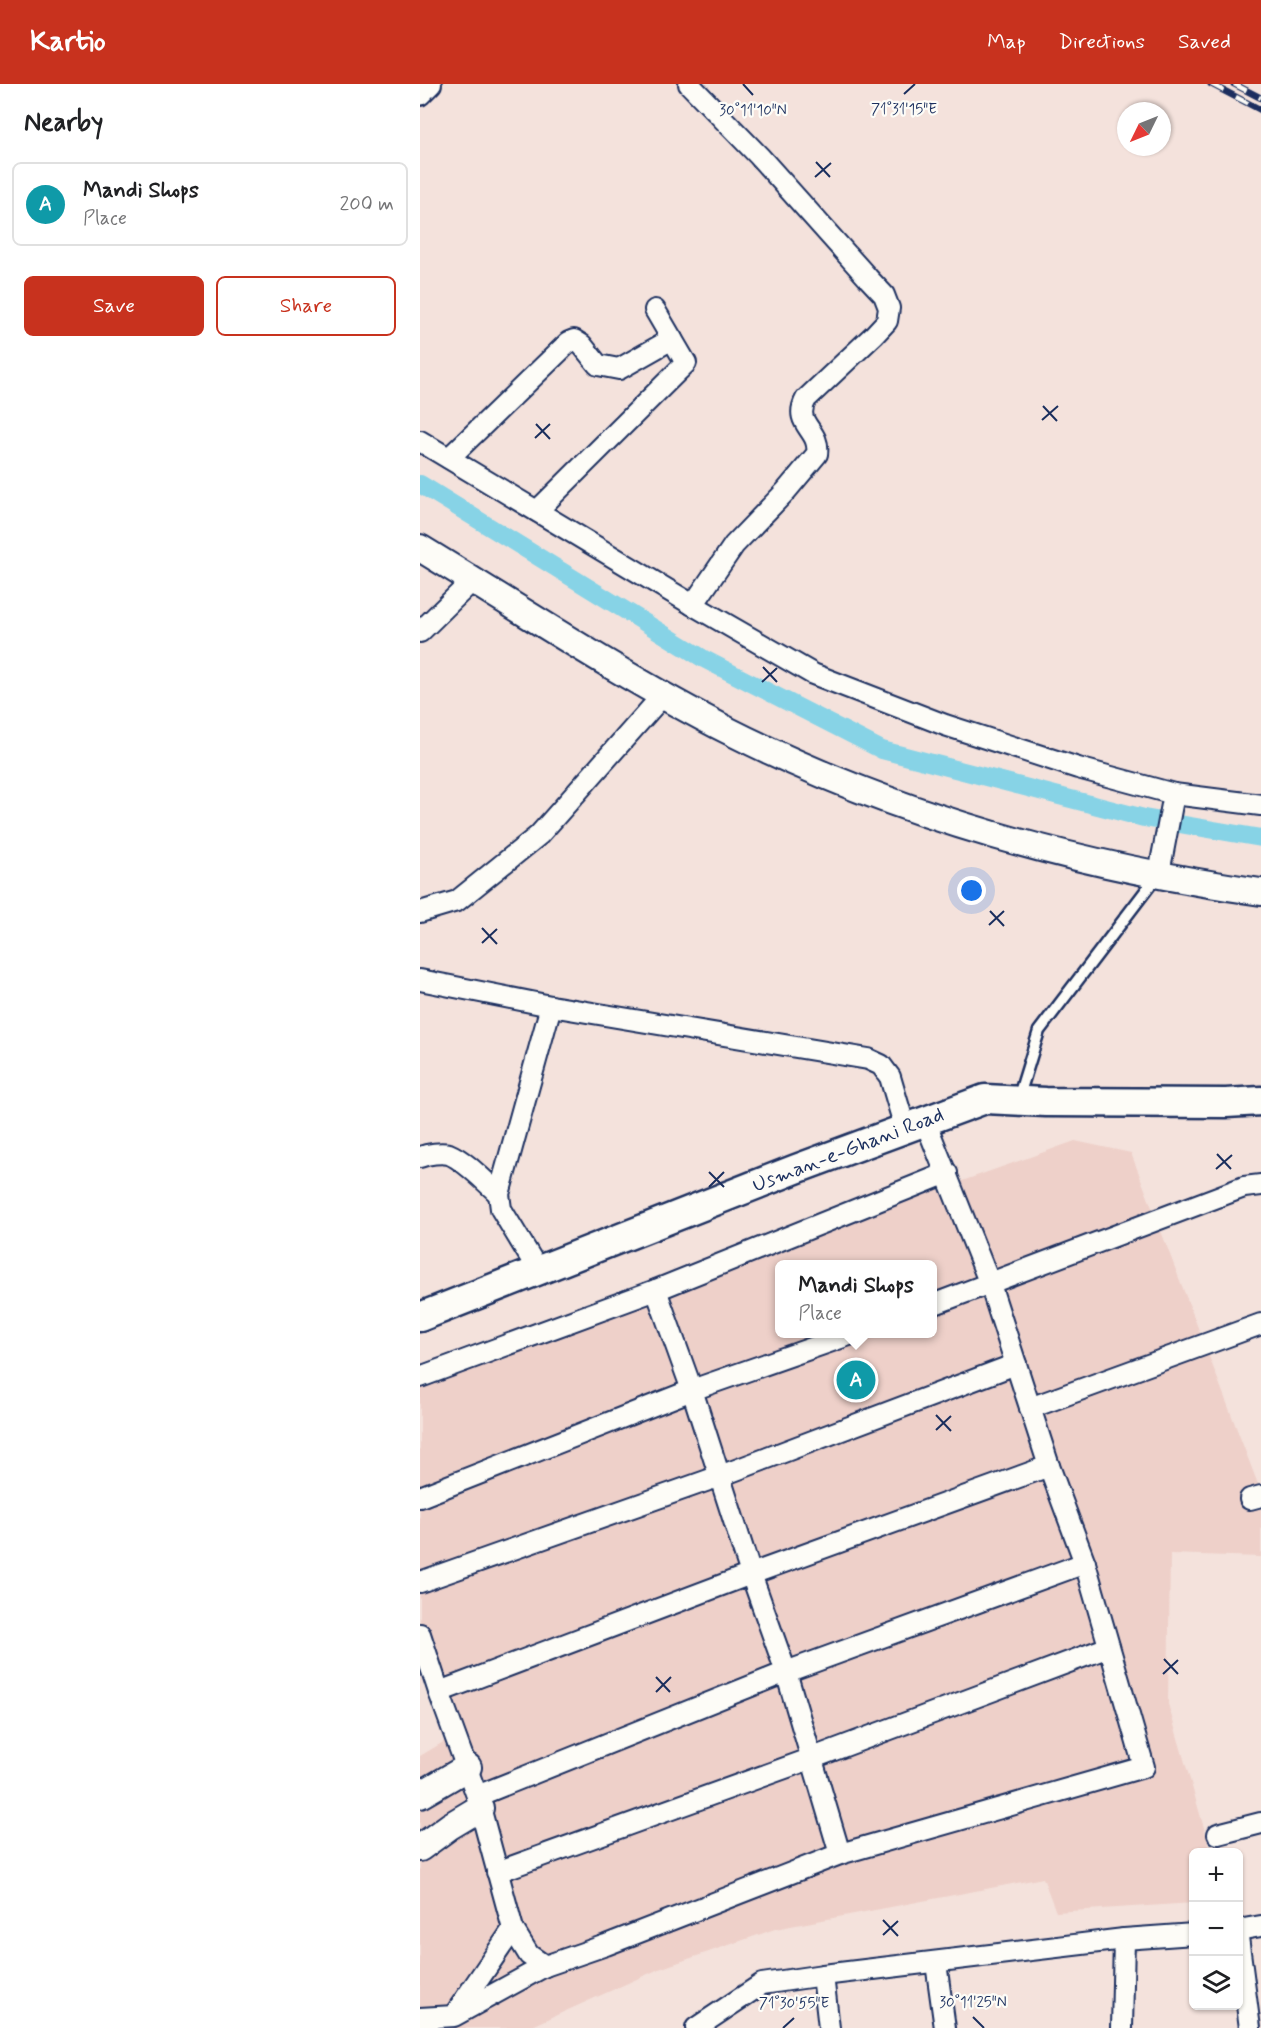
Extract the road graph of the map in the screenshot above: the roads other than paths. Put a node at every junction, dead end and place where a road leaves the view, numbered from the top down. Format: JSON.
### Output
{"nodes":[{"id":1,"x":431,"y":84,"type":"edge"},
{"id":2,"x":689,"y":84,"type":"edge"},
{"id":3,"x":420,"y":95,"type":"edge"},
{"id":4,"x":654,"y":310,"type":"dead end"},
{"id":5,"x":672,"y":339,"type":"junction"},
{"id":6,"x":420,"y":441,"type":"edge"},
{"id":7,"x":449,"y":458,"type":"junction"},
{"id":8,"x":537,"y":511,"type":"junction"},
{"id":9,"x":420,"y":548,"type":"edge"},
{"id":10,"x":473,"y":580,"type":"junction"},
{"id":11,"x":693,"y":605,"type":"junction"},
{"id":12,"x":420,"y":632,"type":"edge"},
{"id":13,"x":663,"y":695,"type":"junction"},
{"id":14,"x":1173,"y":799,"type":"junction"},
{"id":15,"x":1261,"y":805,"type":"edge"},
{"id":16,"x":1159,"y":873,"type":"junction"},
{"id":17,"x":1261,"y":892,"type":"edge"},
{"id":18,"x":420,"y":912,"type":"edge"},
{"id":19,"x":420,"y":980,"type":"edge"},
{"id":20,"x":551,"y":1006,"type":"junction"},
{"id":21,"x":1018,"y":1101,"type":"junction"},
{"id":22,"x":1261,"y":1101,"type":"edge"},
{"id":23,"x":915,"y":1125,"type":"junction"},
{"id":24,"x":420,"y":1157,"type":"edge"},
{"id":25,"x":946,"y":1173,"type":"junction"},
{"id":26,"x":1261,"y":1185,"type":"edge"},
{"id":27,"x":499,"y":1194,"type":"junction"},
{"id":28,"x":538,"y":1270,"type":"junction"},
{"id":29,"x":990,"y":1284,"type":"junction"},
{"id":30,"x":656,"y":1290,"type":"junction"},
{"id":31,"x":937,"y":1304,"type":"edge"},
{"id":32,"x":420,"y":1317,"type":"edge"},
{"id":33,"x":1261,"y":1324,"type":"edge"},
{"id":34,"x":841,"y":1338,"type":"edge"},
{"id":35,"x":1016,"y":1364,"type":"junction"},
{"id":36,"x":420,"y":1377,"type":"edge"},
{"id":37,"x":692,"y":1390,"type":"junction"},
{"id":38,"x":1030,"y":1408,"type":"junction"},
{"id":39,"x":1048,"y":1466,"type":"junction"},
{"id":40,"x":720,"y":1476,"type":"junction"},
{"id":41,"x":420,"y":1497,"type":"edge"},
{"id":42,"x":1085,"y":1563,"type":"junction"},
{"id":43,"x":751,"y":1574,"type":"junction"},
{"id":44,"x":420,"y":1582,"type":"edge"},
{"id":45,"x":420,"y":1634,"type":"edge"},
{"id":46,"x":1109,"y":1647,"type":"junction"},
{"id":47,"x":786,"y":1672,"type":"junction"},
{"id":48,"x":439,"y":1692,"type":"junction"},
{"id":49,"x":810,"y":1759,"type":"junction"},
{"id":50,"x":468,"y":1767,"type":"junction"},
{"id":51,"x":420,"y":1795,"type":"edge"},
{"id":52,"x":479,"y":1802,"type":"junction"},
{"id":53,"x":1261,"y":1822,"type":"edge"},
{"id":54,"x":1218,"y":1834,"type":"dead end"},
{"id":55,"x":420,"y":1848,"type":"edge"},
{"id":56,"x":840,"y":1854,"type":"junction"},
{"id":57,"x":497,"y":1872,"type":"junction"},
{"id":58,"x":1261,"y":1926,"type":"edge"},
{"id":59,"x":513,"y":1929,"type":"junction"},
{"id":60,"x":1243,"y":1929,"type":"edge"},
{"id":61,"x":1189,"y":1934,"type":"edge"},
{"id":62,"x":1124,"y":1939,"type":"junction"},
{"id":63,"x":1241,"y":1956,"type":"edge"},
{"id":64,"x":936,"y":1963,"type":"junction"},
{"id":65,"x":544,"y":1966,"type":"junction"},
{"id":66,"x":823,"y":1975,"type":"junction"},
{"id":67,"x":420,"y":2018,"type":"edge"},
{"id":68,"x":448,"y":2022,"type":"edge"},
{"id":69,"x":696,"y":2028,"type":"edge"},
{"id":70,"x":829,"y":2028,"type":"edge"},
{"id":71,"x":945,"y":2028,"type":"edge"},
{"id":72,"x":1122,"y":2028,"type":"edge"},
{"id":73,"x":1250,"y":2028,"type":"edge"}],
"edges":[{"from":1,"to":3,"type":"street"},
{"from":2,"to":11,"type":"street"},
{"from":4,"to":5,"type":"street"},
{"from":5,"to":7,"type":"street"},
{"from":5,"to":8,"type":"street"},
{"from":6,"to":7,"type":"street"},
{"from":7,"to":8,"type":"street"},
{"from":8,"to":11,"type":"street"},
{"from":9,"to":10,"type":"street"},
{"from":10,"to":12,"type":"street"},
{"from":10,"to":13,"type":"street"},
{"from":11,"to":14,"type":"street"},
{"from":13,"to":16,"type":"street"},
{"from":13,"to":18,"type":"street"},
{"from":14,"to":15,"type":"street"},
{"from":14,"to":16,"type":"street"},
{"from":16,"to":17,"type":"street"},
{"from":16,"to":21,"type":"lane"},
{"from":19,"to":20,"type":"street"},
{"from":20,"to":23,"type":"street"},
{"from":20,"to":27,"type":"street"},
{"from":21,"to":22,"type":"main road","name":"Usman-e-Ghani Road"},
{"from":21,"to":23,"type":"main road","name":"Usman-e-Ghani Road"},
{"from":23,"to":25,"type":"street"},
{"from":23,"to":28,"type":"main road","name":"Usman-e-Ghani Road"},
{"from":24,"to":27,"type":"street"},
{"from":25,"to":29,"type":"street"},
{"from":25,"to":30,"type":"street"},
{"from":26,"to":29,"type":"street"},
{"from":27,"to":28,"type":"street"},
{"from":28,"to":32,"type":"main road","name":"Usman-e-Ghani Road"},
{"from":29,"to":31,"type":"street"},
{"from":29,"to":35,"type":"street"},
{"from":30,"to":36,"type":"street"},
{"from":30,"to":37,"type":"street"},
{"from":33,"to":38,"type":"street"},
{"from":34,"to":37,"type":"street"},
{"from":35,"to":38,"type":"street"},
{"from":35,"to":40,"type":"street"},
{"from":37,"to":40,"type":"street"},
{"from":37,"to":41,"type":"street"},
{"from":38,"to":39,"type":"street"},
{"from":39,"to":42,"type":"street"},
{"from":39,"to":43,"type":"street"},
{"from":40,"to":43,"type":"street"},
{"from":40,"to":44,"type":"street"},
{"from":42,"to":46,"type":"street"},
{"from":42,"to":47,"type":"street"},
{"from":43,"to":47,"type":"street"},
{"from":43,"to":48,"type":"street"},
{"from":45,"to":48,"type":"street"},
{"from":46,"to":49,"type":"street"},
{"from":46,"to":56,"type":"street"},
{"from":47,"to":49,"type":"street"},
{"from":47,"to":52,"type":"street"},
{"from":48,"to":50,"type":"street"},
{"from":49,"to":56,"type":"street"},
{"from":49,"to":57,"type":"street"},
{"from":50,"to":51,"type":"street"},
{"from":50,"to":52,"type":"street"},
{"from":52,"to":55,"type":"street"},
{"from":52,"to":57,"type":"street"},
{"from":53,"to":54,"type":"street"},
{"from":56,"to":65,"type":"street"},
{"from":57,"to":59,"type":"street"},
{"from":58,"to":60,"type":"street"},
{"from":59,"to":65,"type":"street"},
{"from":59,"to":68,"type":"street"},
{"from":61,"to":62,"type":"street"},
{"from":62,"to":64,"type":"street"},
{"from":62,"to":72,"type":"street"},
{"from":63,"to":73,"type":"street"},
{"from":64,"to":66,"type":"street"},
{"from":64,"to":71,"type":"street"},
{"from":65,"to":68,"type":"street"},
{"from":66,"to":69,"type":"street"},
{"from":66,"to":70,"type":"street"},
{"from":67,"to":68,"type":"street"}]}
